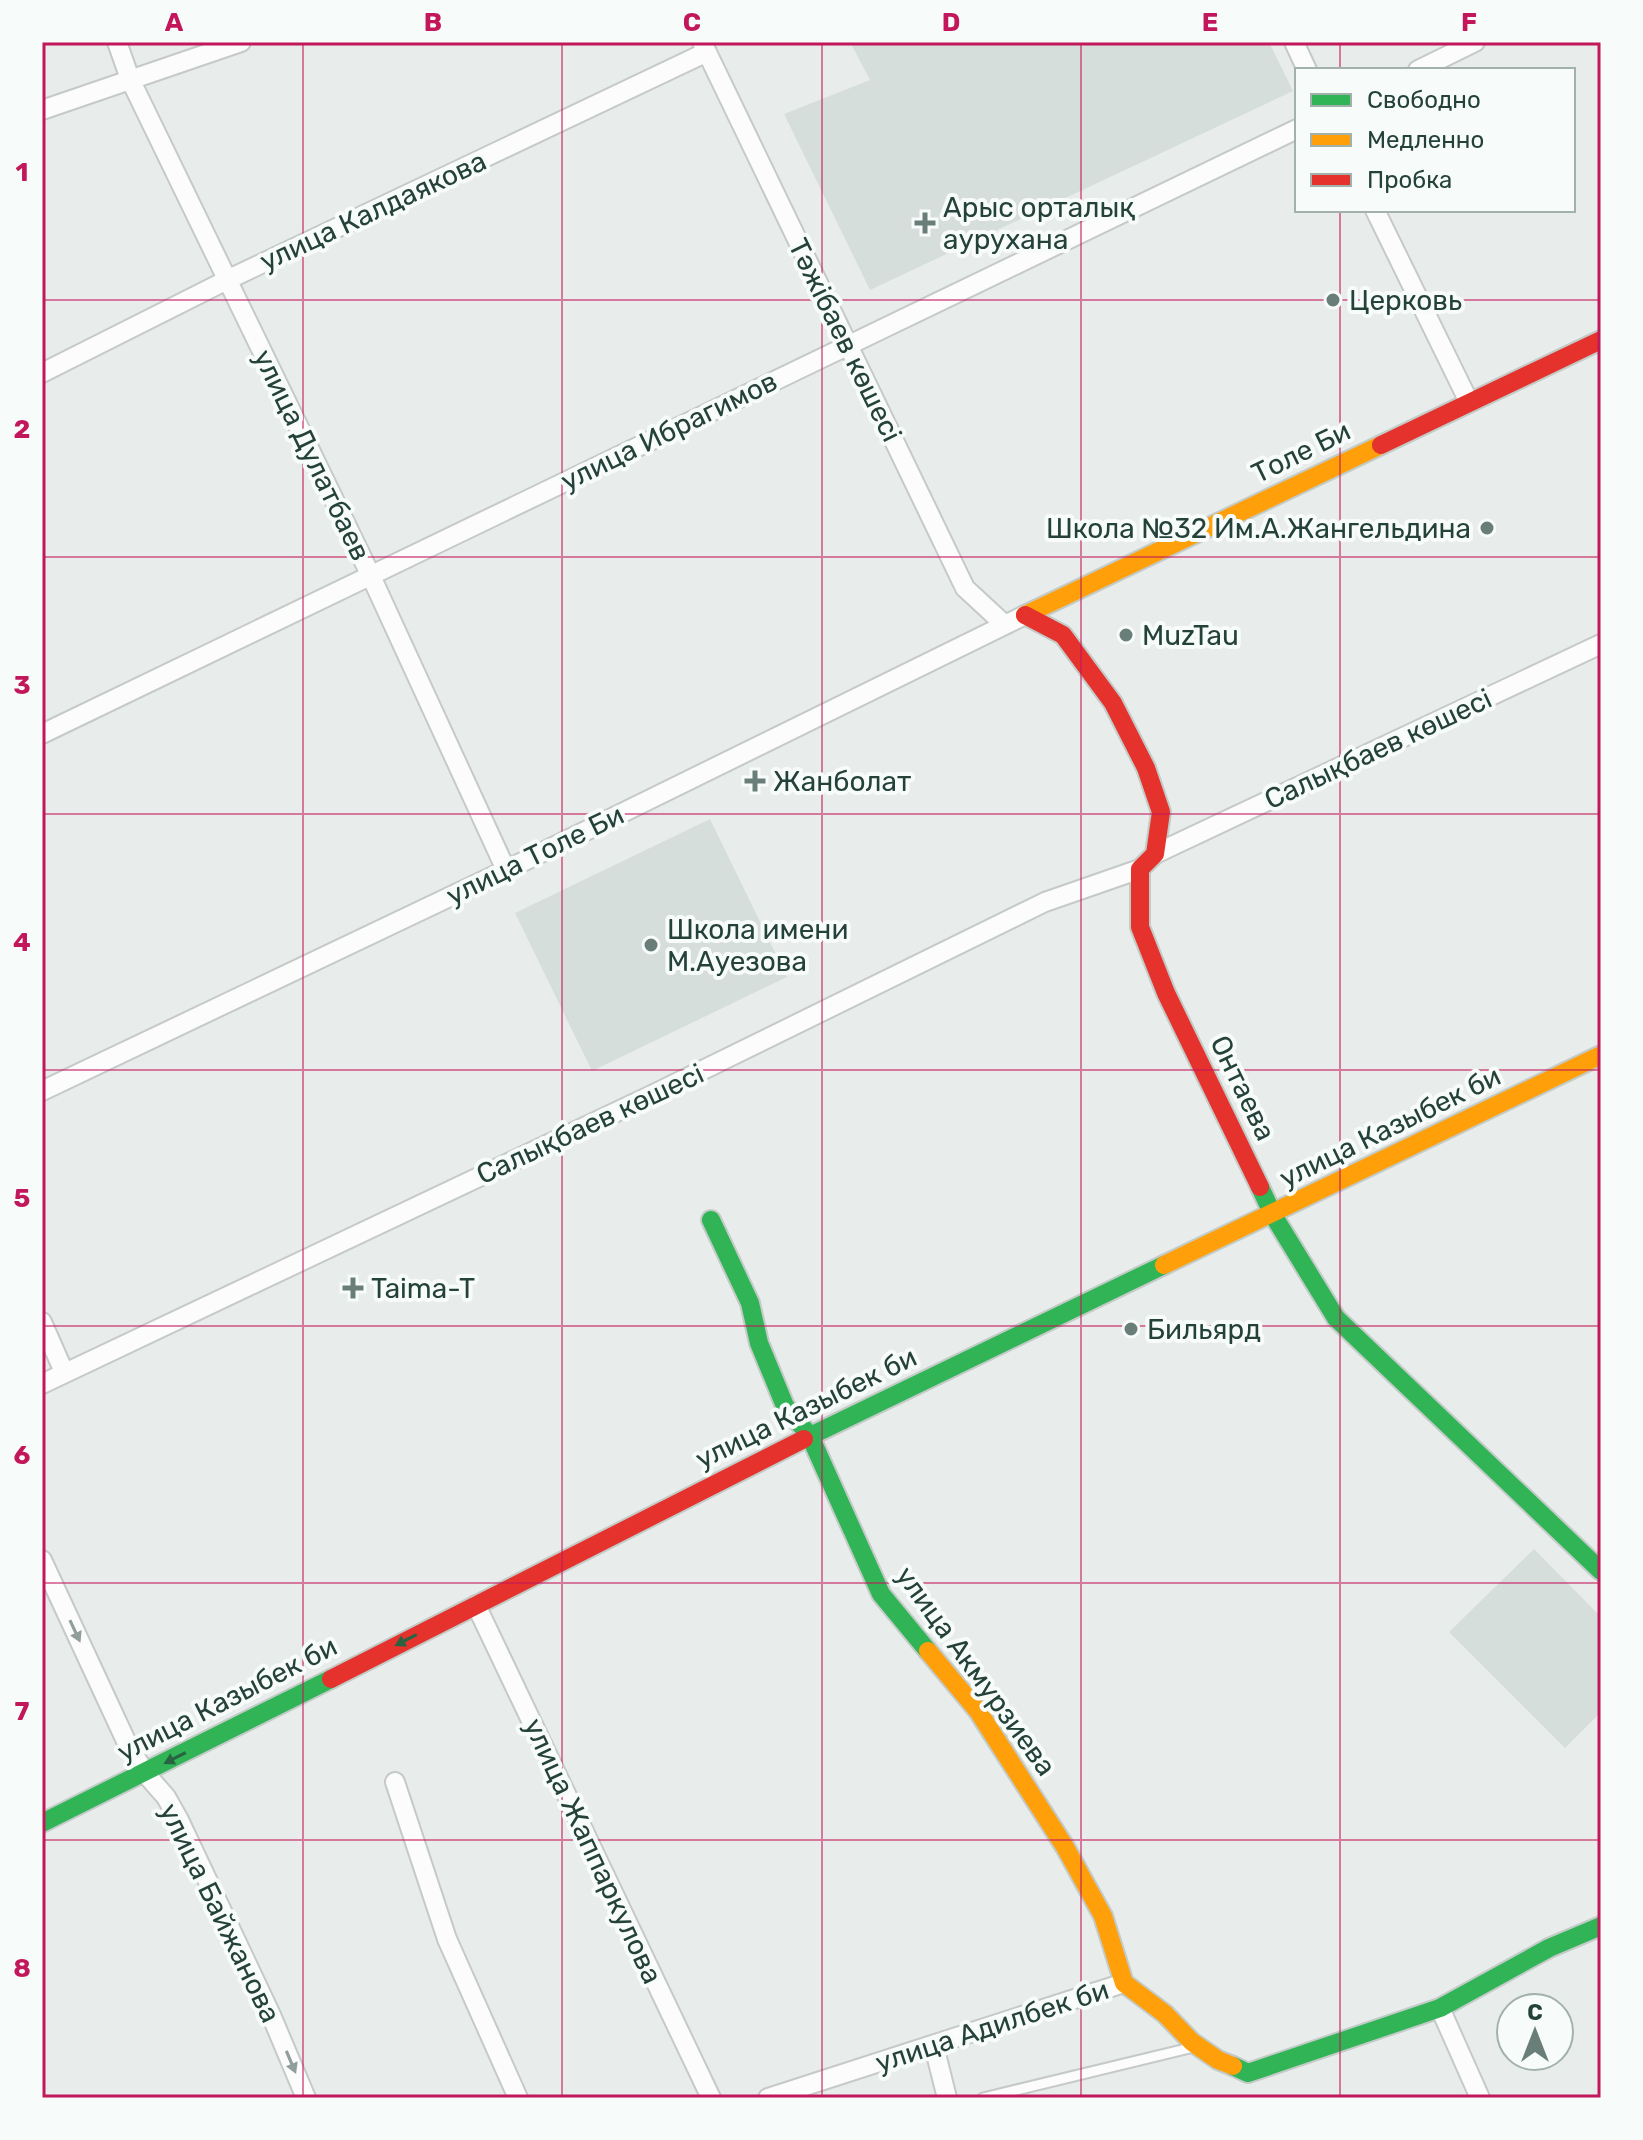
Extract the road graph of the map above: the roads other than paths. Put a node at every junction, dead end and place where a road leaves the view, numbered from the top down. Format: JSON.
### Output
{"nodes":[{"id":1,"x":117,"y":42,"type":"edge"},
{"id":2,"x":241,"y":42,"type":"edge"},
{"id":3,"x":1294,"y":42,"type":"edge"},
{"id":4,"x":1475,"y":42,"type":"edge"},
{"id":5,"x":704,"y":47,"type":"edge"},
{"id":6,"x":1306,"y":68,"type":"edge"},
{"id":7,"x":1422,"y":68,"type":"edge"},
{"id":8,"x":130,"y":79,"type":"junction"},
{"id":9,"x":42,"y":110,"type":"edge"},
{"id":10,"x":1295,"y":130,"type":"edge"},
{"id":11,"x":1376,"y":212,"type":"edge"},
{"id":12,"x":227,"y":280,"type":"junction"},
{"id":13,"x":1601,"y":340,"type":"edge"},
{"id":14,"x":847,"y":345,"type":"junction"},
{"id":15,"x":42,"y":373,"type":"edge"},
{"id":16,"x":1469,"y":402,"type":"junction"},
{"id":17,"x":370,"y":574,"type":"junction"},
{"id":18,"x":1025,"y":615,"type":"junction"},
{"id":19,"x":1005,"y":625,"type":"junction"},
{"id":20,"x":1601,"y":644,"type":"edge"},
{"id":21,"x":42,"y":734,"type":"edge"},
{"id":22,"x":1155,"y":854,"type":"junction"},
{"id":23,"x":1140,"y":869,"type":"junction"},
{"id":24,"x":506,"y":870,"type":"junction"},
{"id":25,"x":1601,"y":1055,"type":"edge"},
{"id":26,"x":42,"y":1091,"type":"edge"},
{"id":27,"x":1273,"y":1215,"type":"junction"},
{"id":28,"x":711,"y":1220,"type":"dead end"},
{"id":29,"x":42,"y":1322,"type":"edge"},
{"id":30,"x":64,"y":1372,"type":"junction"},
{"id":31,"x":42,"y":1384,"type":"edge"},
{"id":32,"x":810,"y":1436,"type":"junction"},
{"id":33,"x":42,"y":1560,"type":"edge"},
{"id":34,"x":1601,"y":1571,"type":"edge"},
{"id":35,"x":476,"y":1605,"type":"junction"},
{"id":36,"x":145,"y":1773,"type":"junction"},
{"id":37,"x":395,"y":1782,"type":"dead end"},
{"id":38,"x":42,"y":1823,"type":"edge"},
{"id":39,"x":1601,"y":1926,"type":"edge"},
{"id":40,"x":1124,"y":1983,"type":"junction"},
{"id":41,"x":1440,"y":2008,"type":"junction"},
{"id":42,"x":1195,"y":2044,"type":"junction"},
{"id":43,"x":934,"y":2046,"type":"junction"},
{"id":44,"x":306,"y":2098,"type":"edge"},
{"id":45,"x":518,"y":2098,"type":"edge"},
{"id":46,"x":711,"y":2098,"type":"edge"},
{"id":47,"x":768,"y":2098,"type":"edge"},
{"id":48,"x":947,"y":2098,"type":"edge"},
{"id":49,"x":983,"y":2098,"type":"edge"},
{"id":50,"x":1480,"y":2098,"type":"edge"}],
"edges":[{"from":1,"to":8,"type":"street","name":"улица Дулатбаев"},
{"from":2,"to":8,"type":"street"},
{"from":3,"to":6,"type":"street"},
{"from":4,"to":7,"type":"street"},
{"from":5,"to":12,"type":"street","name":"улица Калдаякова"},
{"from":5,"to":14,"type":"street","name":"Тәжібаев көшесі"},
{"from":8,"to":9,"type":"street"},
{"from":8,"to":12,"type":"street","name":"улица Дулатбаев"},
{"from":10,"to":14,"type":"street","name":"улица Ибрагимов"},
{"from":11,"to":16,"type":"street"},
{"from":12,"to":15,"type":"street","name":"улица Калдаякова"},
{"from":12,"to":17,"type":"street","name":"улица Дулатбаев"},
{"from":13,"to":16,"type":"street","name":"Толе Би"},
{"from":14,"to":17,"type":"street","name":"улица Ибрагимов"},
{"from":14,"to":19,"type":"street","name":"Тәжібаев көшесі"},
{"from":16,"to":18,"type":"street","name":"Толе Би"},
{"from":17,"to":21,"type":"street","name":"улица Ибрагимов"},
{"from":17,"to":24,"type":"street","name":"улица Дулатбаев"},
{"from":18,"to":19,"type":"street","name":"улица Толе Би"},
{"from":18,"to":22,"type":"street"},
{"from":19,"to":24,"type":"street","name":"улица Толе Би"},
{"from":20,"to":22,"type":"street","name":"Салықбаев көшесі"},
{"from":22,"to":23,"type":"street"},
{"from":23,"to":27,"type":"street","name":"Онтаева"},
{"from":23,"to":30,"type":"street","name":"Салықбаев көшесі"},
{"from":24,"to":26,"type":"street","name":"улица Толе Би"},
{"from":25,"to":27,"type":"street","name":"улица Казыбек би"},
{"from":27,"to":32,"type":"street","name":"улица Казыбек би"},
{"from":27,"to":34,"type":"street","name":"Онтаева"},
{"from":28,"to":32,"type":"street","name":"улица Акмурзиева"},
{"from":29,"to":30,"type":"street"},
{"from":30,"to":31,"type":"street","name":"Салықбаев көшесі"},
{"from":32,"to":35,"type":"street","name":"улица Казыбек би"},
{"from":32,"to":40,"type":"street","name":"улица Акмурзиева"},
{"from":33,"to":36,"type":"street","name":"улица Байжанова","one_way":true},
{"from":35,"to":36,"type":"street","name":"улица Казыбек би","one_way":true},
{"from":35,"to":46,"type":"street","name":"улица Жаппаркулова"},
{"from":36,"to":38,"type":"street","name":"улица Казыбек би"},
{"from":36,"to":44,"type":"street","name":"улица Байжанова","one_way":true},
{"from":37,"to":45,"type":"street"},
{"from":39,"to":41,"type":"street"},
{"from":40,"to":42,"type":"street"},
{"from":40,"to":43,"type":"street","name":"улица Адилбек би"},
{"from":41,"to":42,"type":"street"},
{"from":41,"to":50,"type":"street"},
{"from":42,"to":49,"type":"lane"},
{"from":43,"to":47,"type":"street","name":"улица Адилбек би"},
{"from":43,"to":48,"type":"street"}]}
